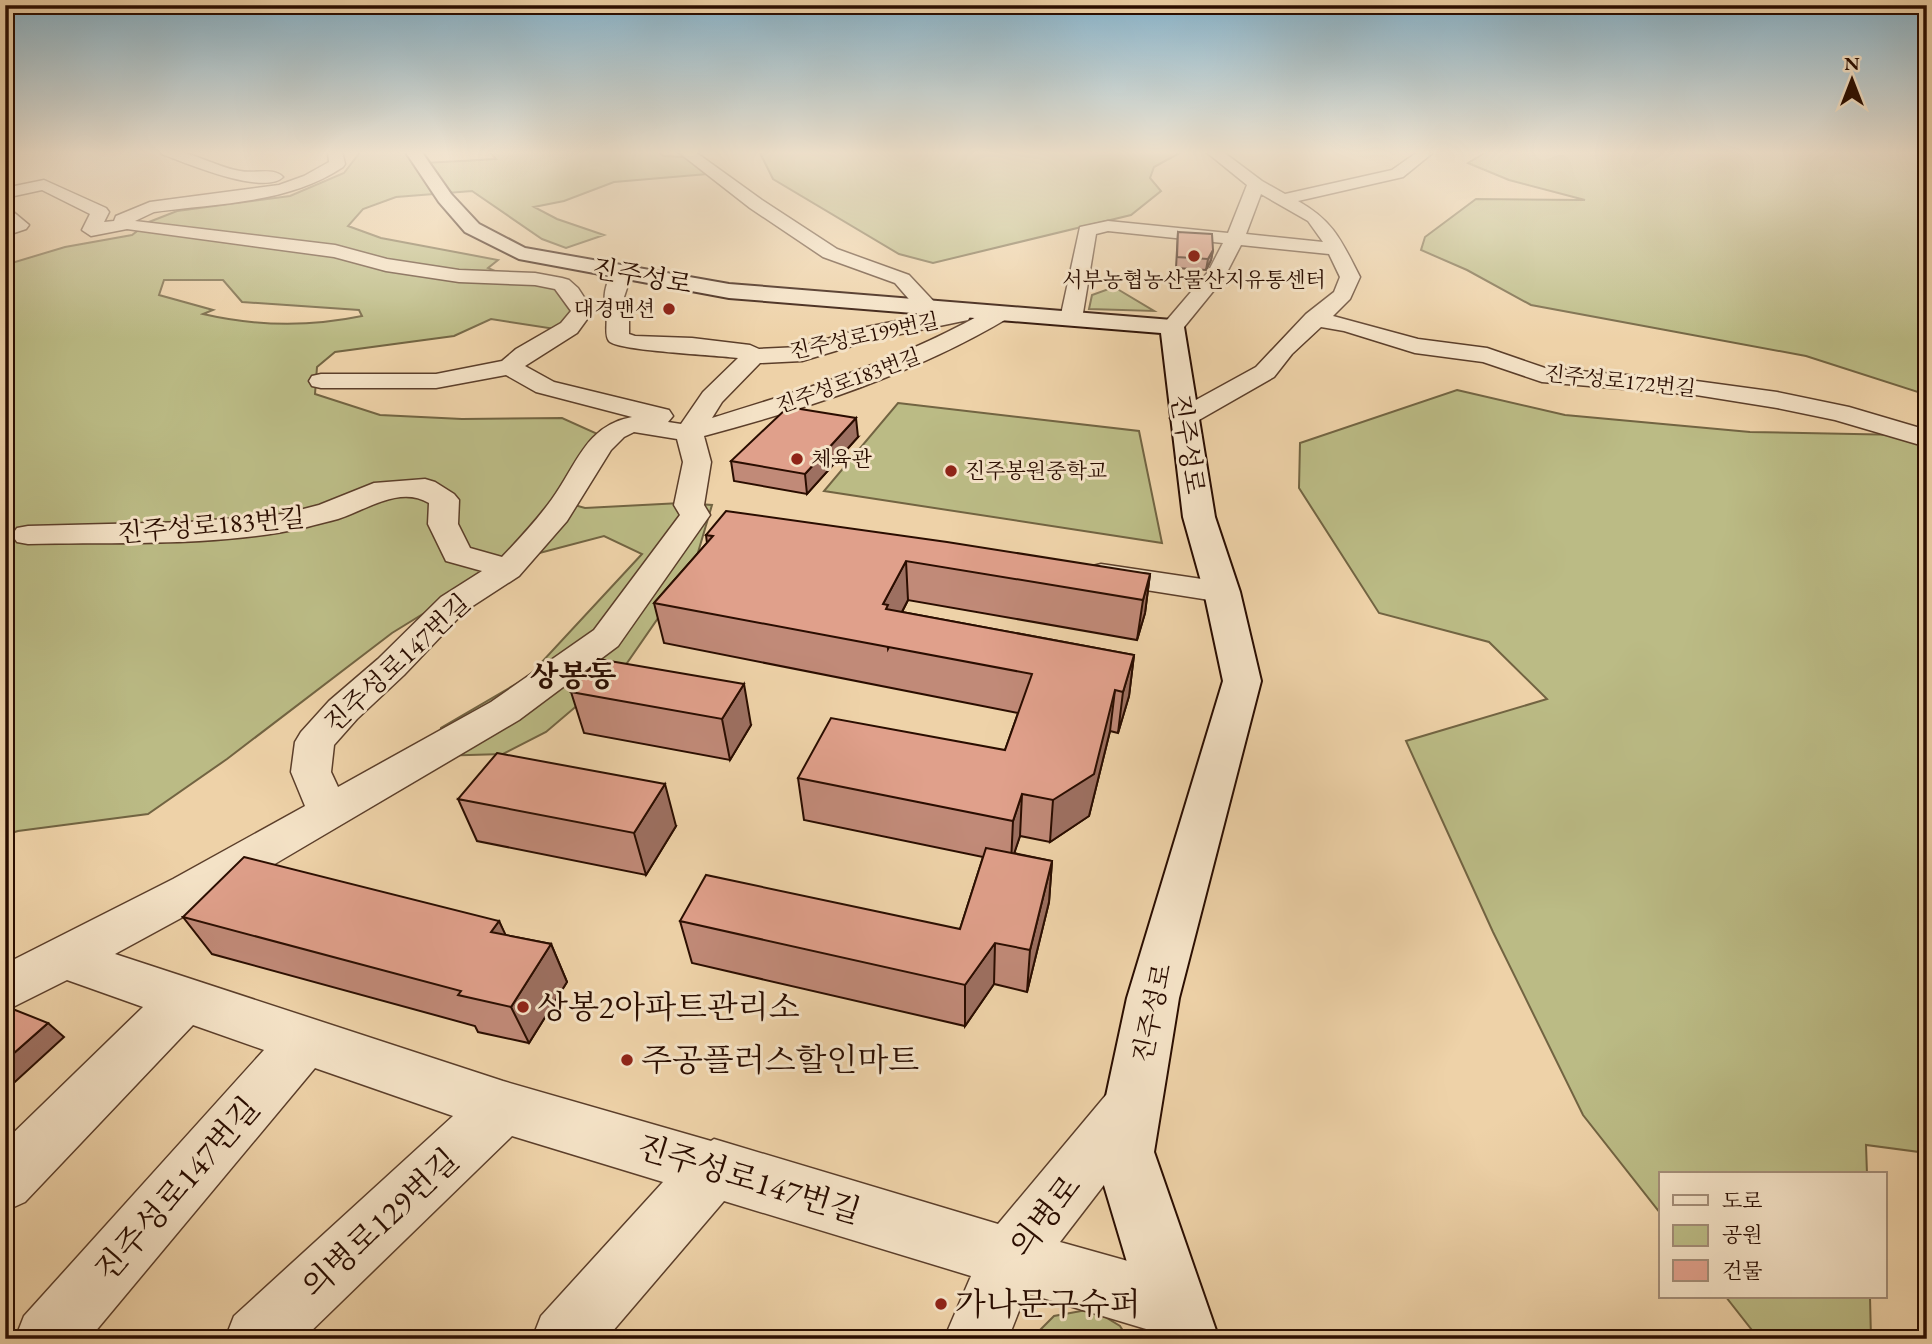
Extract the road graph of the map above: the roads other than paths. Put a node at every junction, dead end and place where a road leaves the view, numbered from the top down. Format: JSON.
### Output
{"nodes":[{"id":1,"x":5,"y":214,"type":"edge"},
{"id":2,"x":99,"y":214,"type":"edge"},
{"id":3,"x":136,"y":214,"type":"edge"},
{"id":4,"x":459,"y":214,"type":"edge"},
{"id":5,"x":771,"y":214,"type":"edge"},
{"id":6,"x":1244,"y":214,"type":"edge"},
{"id":7,"x":1308,"y":214,"type":"edge"},
{"id":8,"x":127,"y":225,"type":"junction"},
{"id":9,"x":5,"y":232,"type":"edge"},
{"id":10,"x":1234,"y":239,"type":"junction"},
{"id":11,"x":1341,"y":258,"type":"junction"},
{"id":12,"x":622,"y":273,"type":"junction"},
{"id":13,"x":928,"y":307,"type":"junction"},
{"id":14,"x":989,"y":312,"type":"junction"},
{"id":15,"x":1314,"y":319,"type":"junction"},
{"id":16,"x":1070,"y":320,"type":"junction"},
{"id":17,"x":1172,"y":327,"type":"junction"},
{"id":18,"x":750,"y":356,"type":"junction"},
{"id":19,"x":510,"y":367,"type":"junction"},
{"id":20,"x":321,"y":381,"type":"dead end"},
{"id":21,"x":1183,"y":418,"type":"junction"},
{"id":22,"x":689,"y":432,"type":"junction"},
{"id":23,"x":1927,"y":439,"type":"edge"},
{"id":24,"x":28,"y":535,"type":"dead end"},
{"id":25,"x":508,"y":569,"type":"junction"},
{"id":26,"x":1073,"y":570,"type":"edge"},
{"id":27,"x":1222,"y":592,"type":"junction"},
{"id":28,"x":329,"y":812,"type":"junction"},
{"id":29,"x":65,"y":959,"type":"junction"},
{"id":30,"x":5,"y":989,"type":"edge"},
{"id":31,"x":185,"y":999,"type":"junction"},
{"id":32,"x":306,"y":1040,"type":"junction"},
{"id":33,"x":1133,"y":1104,"type":"junction"},
{"id":34,"x":503,"y":1107,"type":"junction"},
{"id":35,"x":714,"y":1168,"type":"junction"},
{"id":36,"x":5,"y":1182,"type":"edge"},
{"id":37,"x":1010,"y":1257,"type":"junction"},
{"id":38,"x":1182,"y":1333,"type":"edge"},
{"id":39,"x":47,"y":1339,"type":"edge"},
{"id":40,"x":257,"y":1339,"type":"edge"},
{"id":41,"x":564,"y":1339,"type":"edge"},
{"id":42,"x":976,"y":1339,"type":"edge"}],
"edges":[{"from":1,"to":9,"type":"street"},
{"from":2,"to":8,"type":"street"},
{"from":3,"to":8,"type":"street"},
{"from":4,"to":12,"type":"main road","name":"진주성로"},
{"from":5,"to":13,"type":"street"},
{"from":6,"to":10,"type":"street"},
{"from":7,"to":11,"type":"street"},
{"from":8,"to":19,"type":"street"},
{"from":10,"to":11,"type":"street"},
{"from":10,"to":16,"type":"street"},
{"from":10,"to":17,"type":"street"},
{"from":11,"to":15,"type":"street"},
{"from":12,"to":13,"type":"main road","name":"진주성로"},
{"from":12,"to":18,"type":"street","name":"진주성로199번길"},
{"from":13,"to":14,"type":"main road","name":"진주성로"},
{"from":14,"to":16,"type":"main road","name":"진주성로"},
{"from":14,"to":18,"type":"street","name":"진주성로199번길"},
{"from":14,"to":22,"type":"street","name":"진주성로183번길"},
{"from":15,"to":21,"type":"street"},
{"from":15,"to":23,"type":"street","name":"진주성로172번길"},
{"from":16,"to":17,"type":"main road","name":"진주성로"},
{"from":17,"to":21,"type":"main road","name":"진주성로"},
{"from":18,"to":22,"type":"street"},
{"from":19,"to":20,"type":"street"},
{"from":19,"to":22,"type":"street"},
{"from":21,"to":27,"type":"main road","name":"진주성로"},
{"from":22,"to":25,"type":"street","name":"진주성로183번길"},
{"from":22,"to":28,"type":"street"},
{"from":24,"to":25,"type":"street","name":"진주성로183번길"},
{"from":25,"to":28,"type":"street","name":"진주성로147번길"},
{"from":26,"to":27,"type":"street"},
{"from":27,"to":33,"type":"main road","name":"진주성로"},
{"from":28,"to":29,"type":"street"},
{"from":29,"to":30,"type":"street"},
{"from":29,"to":31,"type":"street","name":"진주성로147번길"},
{"from":31,"to":32,"type":"street","name":"진주성로147번길"},
{"from":31,"to":36,"type":"street"},
{"from":32,"to":34,"type":"street","name":"진주성로147번길"},
{"from":32,"to":39,"type":"street","name":"진주성로147번길"},
{"from":33,"to":37,"type":"street","name":"의병로"},
{"from":33,"to":38,"type":"main road","name":"진주성로"},
{"from":34,"to":35,"type":"street","name":"진주성로147번길"},
{"from":34,"to":40,"type":"street","name":"의병로129번길"},
{"from":35,"to":37,"type":"street","name":"진주성로147번길"},
{"from":35,"to":41,"type":"street"},
{"from":37,"to":38,"type":"street","name":"진주성로147번길"},
{"from":37,"to":42,"type":"street","name":"의병로"}]}
